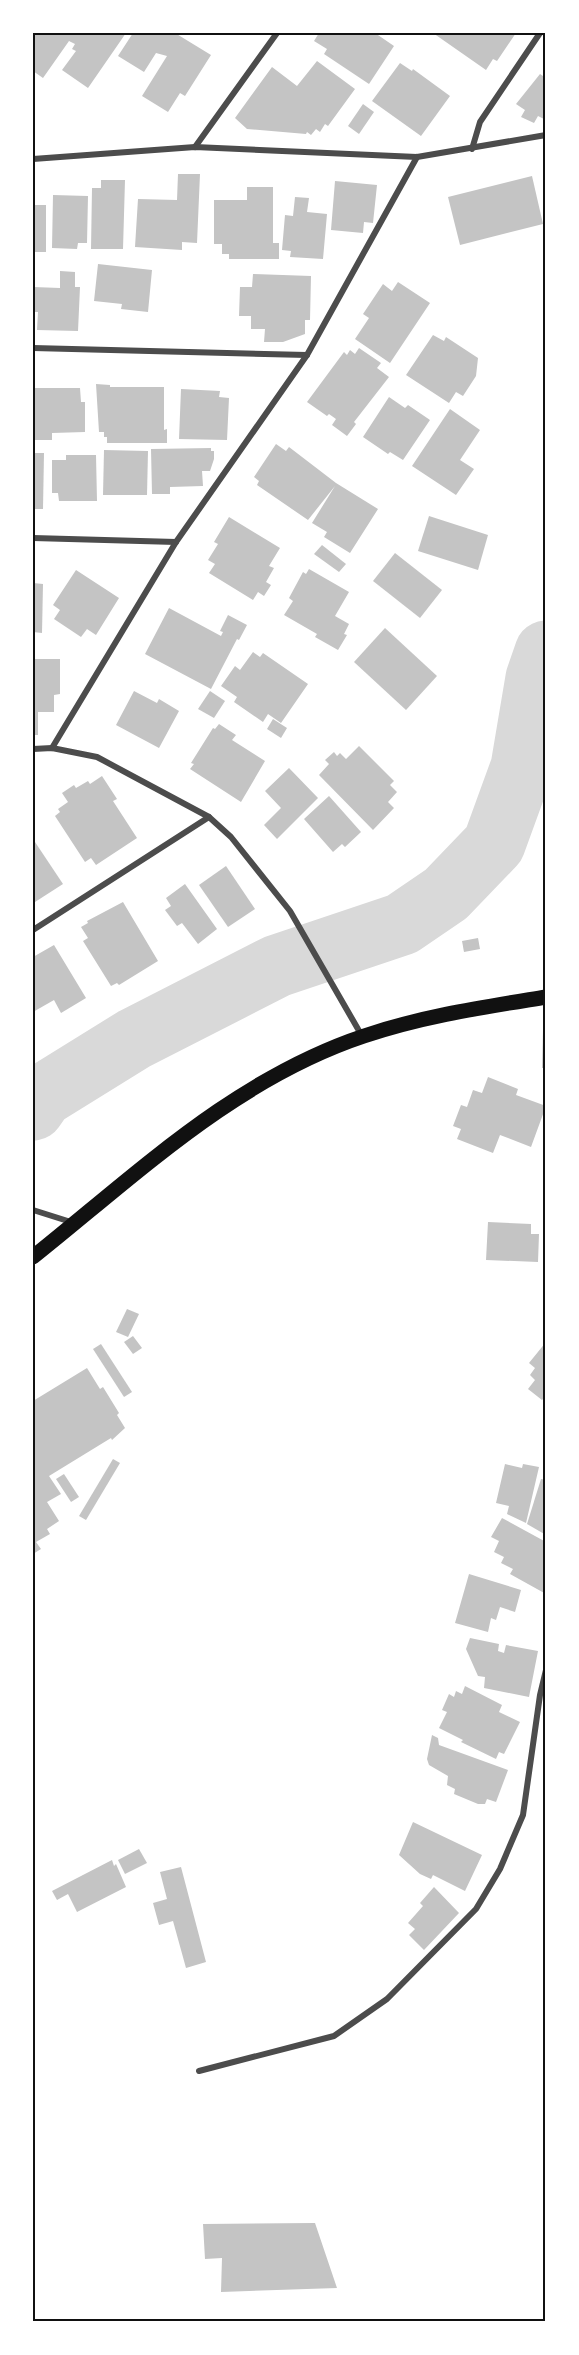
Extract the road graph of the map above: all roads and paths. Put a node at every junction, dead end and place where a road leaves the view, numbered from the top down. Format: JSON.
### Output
{"nodes":[{"id":1,"x":277,"y":33,"type":"edge"},
{"id":2,"x":540,"y":33,"type":"edge"},
{"id":3,"x":546,"y":135,"type":"edge"},
{"id":4,"x":195,"y":147,"type":"junction"},
{"id":5,"x":471,"y":149,"type":"junction"},
{"id":6,"x":417,"y":157,"type":"junction"},
{"id":7,"x":33,"y":159,"type":"edge"},
{"id":8,"x":33,"y":348,"type":"edge"},
{"id":9,"x":307,"y":355,"type":"junction"},
{"id":10,"x":33,"y":538,"type":"edge"},
{"id":11,"x":176,"y":542,"type":"junction"},
{"id":12,"x":52,"y":748,"type":"junction"},
{"id":13,"x":33,"y":749,"type":"edge"},
{"id":14,"x":208,"y":817,"type":"junction"},
{"id":15,"x":33,"y":930,"type":"edge"},
{"id":16,"x":546,"y":997,"type":"edge"},
{"id":17,"x":362,"y":1036,"type":"junction"},
{"id":18,"x":33,"y":1210,"type":"edge"},
{"id":19,"x":74,"y":1224,"type":"junction"},
{"id":20,"x":33,"y":1257,"type":"edge"},
{"id":21,"x":546,"y":1670,"type":"edge"},
{"id":22,"x":199,"y":2071,"type":"dead end"}],
"edges":[{"from":1,"to":4,"type":"street"},
{"from":2,"to":5,"type":"street"},
{"from":3,"to":5,"type":"street"},
{"from":4,"to":6,"type":"street"},
{"from":4,"to":7,"type":"street"},
{"from":5,"to":6,"type":"street"},
{"from":6,"to":9,"type":"street"},
{"from":8,"to":9,"type":"street"},
{"from":9,"to":11,"type":"street"},
{"from":10,"to":11,"type":"street"},
{"from":11,"to":12,"type":"street"},
{"from":12,"to":13,"type":"street"},
{"from":12,"to":14,"type":"street"},
{"from":14,"to":15,"type":"street"},
{"from":14,"to":17,"type":"street"},
{"from":16,"to":17,"type":"main road"},
{"from":17,"to":19,"type":"main road"},
{"from":18,"to":19,"type":"street"},
{"from":19,"to":20,"type":"main road"},
{"from":21,"to":22,"type":"street"}]}
